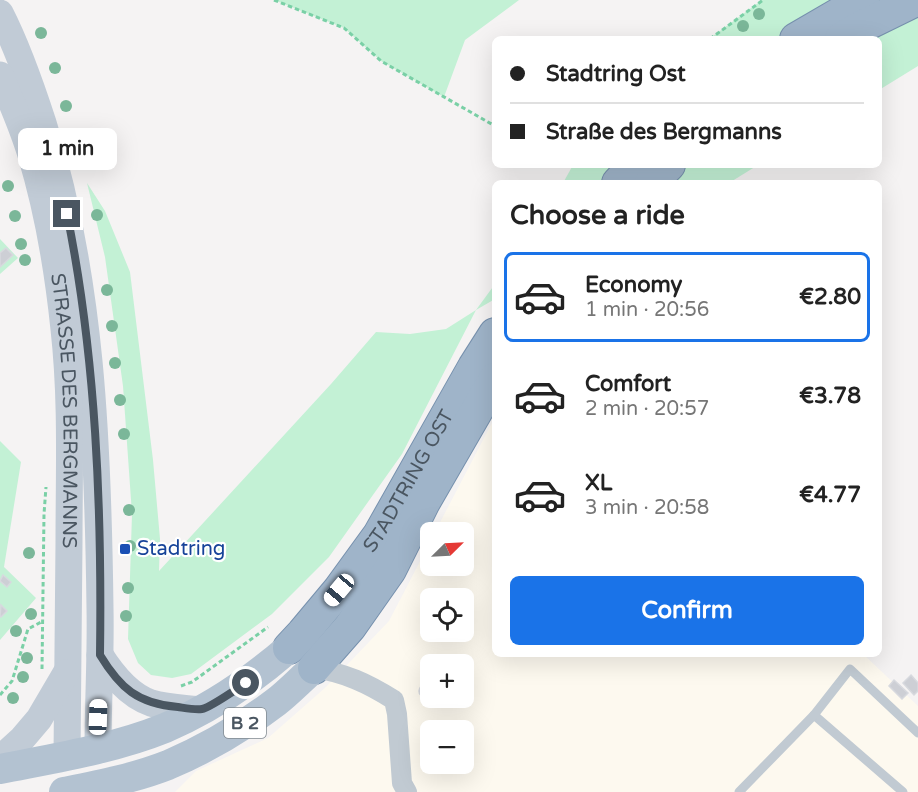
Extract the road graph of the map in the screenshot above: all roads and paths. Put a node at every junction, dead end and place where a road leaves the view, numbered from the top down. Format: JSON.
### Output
{"nodes":[{"id":1,"x":274,"y":0,"type":"edge"},
{"id":2,"x":763,"y":0,"type":"edge"},
{"id":3,"x":863,"y":0,"type":"edge"},
{"id":4,"x":916,"y":0,"type":"edge"},
{"id":5,"x":0,"y":13,"type":"edge"},
{"id":6,"x":714,"y":36,"type":"edge"},
{"id":7,"x":801,"y":36,"type":"edge"},
{"id":8,"x":846,"y":36,"type":"edge"},
{"id":9,"x":0,"y":75,"type":"edge"},
{"id":10,"x":492,"y":124,"type":"edge"},
{"id":11,"x":633,"y":168,"type":"edge"},
{"id":12,"x":666,"y":168,"type":"edge"},
{"id":13,"x":621,"y":180,"type":"edge"},
{"id":14,"x":654,"y":180,"type":"edge"},
{"id":15,"x":492,"y":339,"type":"edge"},
{"id":16,"x":492,"y":384,"type":"edge"},
{"id":17,"x":47,"y":480,"type":"dead end"},
{"id":18,"x":43,"y":621,"type":"junction"},
{"id":19,"x":278,"y":637,"type":"junction"},
{"id":20,"x":100,"y":655,"type":"junction"},
{"id":21,"x":314,"y":668,"type":"junction"},
{"id":22,"x":55,"y":670,"type":"junction"},
{"id":23,"x":181,"y":685,"type":"dead end"},
{"id":24,"x":0,"y":695,"type":"edge"},
{"id":25,"x":203,"y":710,"type":"junction"},
{"id":26,"x":814,"y":715,"type":"junction"},
{"id":27,"x":918,"y":733,"type":"edge"},
{"id":28,"x":98,"y":749,"type":"junction"},
{"id":29,"x":67,"y":756,"type":"junction"},
{"id":30,"x":0,"y":759,"type":"edge"},
{"id":31,"x":168,"y":765,"type":"junction"},
{"id":32,"x":0,"y":769,"type":"edge"},
{"id":33,"x":99,"y":789,"type":"edge"},
{"id":34,"x":66,"y":792,"type":"edge"},
{"id":35,"x":144,"y":792,"type":"edge"},
{"id":36,"x":407,"y":792,"type":"edge"},
{"id":37,"x":739,"y":792,"type":"edge"},
{"id":38,"x":903,"y":792,"type":"edge"}],
"edges":[{"from":1,"to":10,"type":"path"},
{"from":2,"to":6,"type":"path"},
{"from":3,"to":7,"type":"highway"},
{"from":4,"to":8,"type":"highway"},
{"from":5,"to":20,"type":"main road","name":"STRASSE DES BERGMANNS"},
{"from":9,"to":22,"type":"main road","name":"STRASSE DES BERGMANNS"},
{"from":11,"to":13,"type":"highway"},
{"from":12,"to":14,"type":"highway"},
{"from":15,"to":19,"type":"highway","name":"STADTRING OST","number":"B 2"},
{"from":16,"to":21,"type":"highway","name":"STADTRING OST","number":"B 2"},
{"from":17,"to":18,"type":"path"},
{"from":18,"to":22,"type":"path"},
{"from":18,"to":24,"type":"path"},
{"from":19,"to":23,"type":"path"},
{"from":19,"to":25,"type":"main road","name":"STADTRING OST","number":"B 2"},
{"from":20,"to":25,"type":"main road"},
{"from":20,"to":28,"type":"main road","name":"STRASSE DES BERGMANNS"},
{"from":21,"to":31,"type":"main road","name":"STADTRING OST","number":"B 2"},
{"from":21,"to":36,"type":"street"},
{"from":22,"to":29,"type":"main road","name":"STRASSE DES BERGMANNS"},
{"from":22,"to":30,"type":"main road"},
{"from":25,"to":28,"type":"main road","name":"STADTRING OST","number":"B 2"},
{"from":26,"to":27,"type":"lane"},
{"from":26,"to":37,"type":"lane"},
{"from":26,"to":38,"type":"lane"},
{"from":28,"to":29,"type":"main road","name":"STADTRING OST"},
{"from":28,"to":33,"type":"main road"},
{"from":29,"to":32,"type":"main road","name":"STADTRING OST"},
{"from":29,"to":34,"type":"main road"},
{"from":31,"to":33,"type":"main road","name":"STADTRING OST","number":"B 2"},
{"from":31,"to":35,"type":"main road","number":"B 2"},
{"from":33,"to":34,"type":"main road","name":"STADTRING OST"}]}
